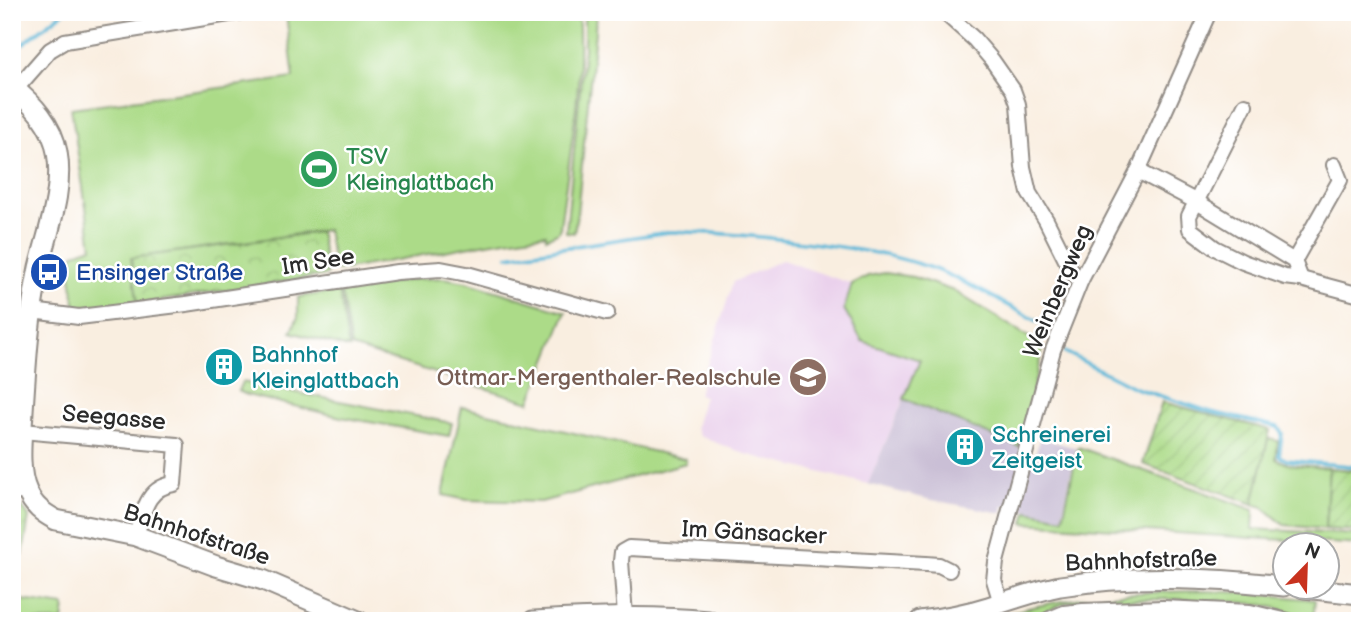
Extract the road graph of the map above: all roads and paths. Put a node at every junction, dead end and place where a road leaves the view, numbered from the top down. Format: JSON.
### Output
{"nodes":[{"id":1,"x":241,"y":12,"type":"edge"},
{"id":2,"x":944,"y":12,"type":"edge"},
{"id":3,"x":1209,"y":12,"type":"edge"},
{"id":4,"x":14,"y":88,"type":"edge"},
{"id":5,"x":1245,"y":105,"type":"dead end"},
{"id":6,"x":1334,"y":165,"type":"dead end"},
{"id":7,"x":1138,"y":172,"type":"junction"},
{"id":8,"x":1197,"y":202,"type":"junction"},
{"id":9,"x":1294,"y":261,"type":"junction"},
{"id":10,"x":1081,"y":279,"type":"junction"},
{"id":11,"x":1301,"y":279,"type":"junction"},
{"id":12,"x":1360,"y":295,"type":"edge"},
{"id":13,"x":32,"y":311,"type":"junction"},
{"id":14,"x":607,"y":313,"type":"dead end"},
{"id":15,"x":22,"y":431,"type":"junction"},
{"id":16,"x":19,"y":492,"type":"edge"},
{"id":17,"x":136,"y":536,"type":"junction"},
{"id":18,"x":949,"y":570,"type":"dead end"},
{"id":19,"x":1270,"y":585,"type":"edge"},
{"id":20,"x":1340,"y":592,"type":"edge"},
{"id":21,"x":1360,"y":594,"type":"edge"},
{"id":22,"x":993,"y":610,"type":"edge"},
{"id":23,"x":625,"y":617,"type":"junction"},
{"id":24,"x":358,"y":621,"type":"edge"},
{"id":25,"x":534,"y":621,"type":"edge"},
{"id":26,"x":708,"y":621,"type":"edge"},
{"id":27,"x":920,"y":621,"type":"edge"},
{"id":28,"x":1045,"y":621,"type":"edge"},
{"id":29,"x":1288,"y":621,"type":"edge"}],
"edges":[{"from":1,"to":4,"type":"street"},
{"from":2,"to":10,"type":"street"},
{"from":3,"to":7,"type":"street","name":"Weinbergweg"},
{"from":4,"to":13,"type":"main road"},
{"from":5,"to":8,"type":"street"},
{"from":6,"to":9,"type":"street"},
{"from":7,"to":8,"type":"street"},
{"from":7,"to":10,"type":"street","name":"Weinbergweg"},
{"from":8,"to":9,"type":"street"},
{"from":8,"to":11,"type":"street"},
{"from":9,"to":11,"type":"street"},
{"from":10,"to":22,"type":"street","name":"Weinbergweg"},
{"from":11,"to":12,"type":"street"},
{"from":13,"to":14,"type":"street","name":"Im See"},
{"from":13,"to":15,"type":"main road"},
{"from":15,"to":16,"type":"main road"},
{"from":15,"to":17,"type":"street","name":"Seegasse"},
{"from":16,"to":17,"type":"main road","name":"Bahnhofstraße"},
{"from":17,"to":24,"type":"main road","name":"Bahnhofstraße"},
{"from":18,"to":23,"type":"street","name":"Im Gänsacker"},
{"from":19,"to":22,"type":"main road","name":"Bahnhofstraße"},
{"from":20,"to":21,"type":"main road"},
{"from":22,"to":27,"type":"main road","name":"Bahnhofstraße"},
{"from":23,"to":25,"type":"main road"},
{"from":23,"to":26,"type":"main road"},
{"from":28,"to":29,"type":"street"}]}
